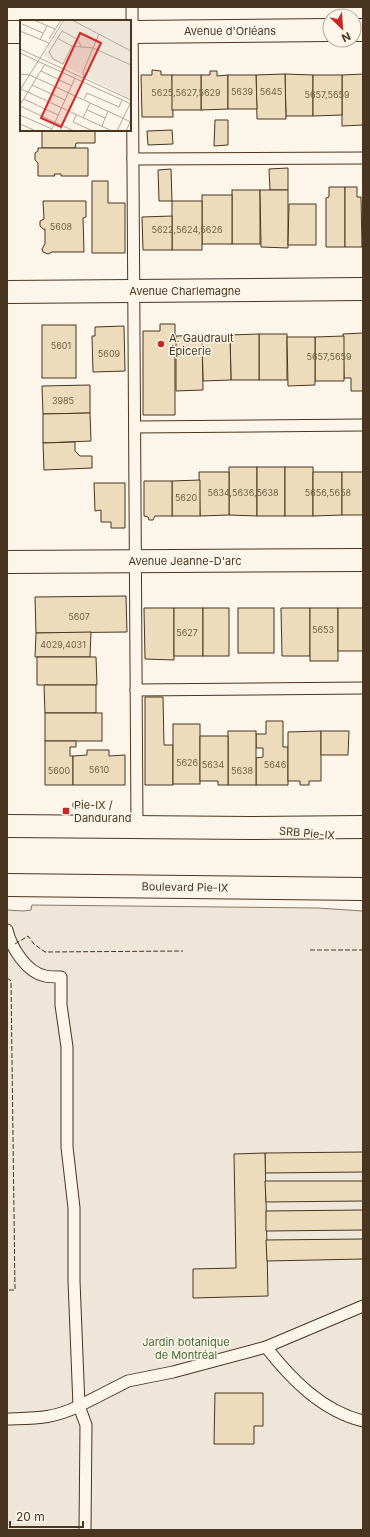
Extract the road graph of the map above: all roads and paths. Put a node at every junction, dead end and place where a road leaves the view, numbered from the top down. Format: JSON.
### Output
{"nodes":[{"id":1,"x":132,"y":7,"type":"edge"},
{"id":2,"x":322,"y":30,"type":"edge"},
{"id":3,"x":7,"y":32,"type":"edge"},
{"id":4,"x":20,"y":32,"type":"edge"},
{"id":5,"x":131,"y":32,"type":"edge"},
{"id":6,"x":363,"y":158,"type":"edge"},
{"id":7,"x":133,"y":159,"type":"junction"},
{"id":8,"x":363,"y":289,"type":"edge"},
{"id":9,"x":134,"y":291,"type":"junction"},
{"id":10,"x":7,"y":292,"type":"edge"},
{"id":11,"x":363,"y":425,"type":"edge"},
{"id":12,"x":135,"y":427,"type":"junction"},
{"id":13,"x":363,"y":560,"type":"edge"},
{"id":14,"x":136,"y":561,"type":"junction"},
{"id":15,"x":7,"y":562,"type":"edge"},
{"id":16,"x":363,"y":688,"type":"edge"},
{"id":17,"x":136,"y":690,"type":"junction"},
{"id":18,"x":7,"y":826,"type":"edge"},
{"id":19,"x":137,"y":827,"type":"junction"},
{"id":20,"x":363,"y":827,"type":"edge"},
{"id":21,"x":250,"y":828,"type":"junction"},
{"id":22,"x":363,"y":838,"type":"edge"},
{"id":23,"x":363,"y":878,"type":"edge"},
{"id":24,"x":7,"y":885,"type":"edge"},
{"id":25,"x":265,"y":889,"type":"junction"},
{"id":26,"x":363,"y":889,"type":"edge"},
{"id":27,"x":7,"y":930,"type":"edge"},
{"id":28,"x":363,"y":1306,"type":"edge"},
{"id":29,"x":266,"y":1347,"type":"junction"},
{"id":30,"x":79,"y":1406,"type":"junction"},
{"id":31,"x":7,"y":1419,"type":"edge"},
{"id":32,"x":363,"y":1421,"type":"edge"},
{"id":33,"x":85,"y":1530,"type":"edge"}],
"edges":[{"from":1,"to":5,"type":"lane"},
{"from":2,"to":5,"type":"street","name":"Avenue d'Orléans"},
{"from":3,"to":4,"type":"street"},
{"from":5,"to":7,"type":"lane"},
{"from":6,"to":7,"type":"lane"},
{"from":7,"to":9,"type":"lane"},
{"from":8,"to":9,"type":"street","name":"Avenue Charlemagne"},
{"from":9,"to":10,"type":"street","name":"Avenue Charlemagne"},
{"from":9,"to":12,"type":"lane"},
{"from":11,"to":12,"type":"lane"},
{"from":12,"to":14,"type":"lane"},
{"from":13,"to":14,"type":"street","name":"Avenue Jeanne-D'arc"},
{"from":14,"to":15,"type":"street","name":"Avenue Jeanne-D'arc"},
{"from":14,"to":17,"type":"lane"},
{"from":16,"to":17,"type":"lane"},
{"from":17,"to":19,"type":"lane"},
{"from":18,"to":19,"type":"street"},
{"from":19,"to":21,"type":"street"},
{"from":20,"to":21,"type":"street"},
{"from":21,"to":22,"type":"lane","name":"SRB Pie-IX"},
{"from":23,"to":25,"type":"lane"},
{"from":24,"to":25,"type":"street","name":"Boulevard Pie-IX"},
{"from":25,"to":26,"type":"street","name":"Boulevard Pie-IX"},
{"from":27,"to":30,"type":"lane"},
{"from":28,"to":29,"type":"lane"},
{"from":29,"to":30,"type":"lane"},
{"from":29,"to":32,"type":"lane"},
{"from":30,"to":31,"type":"lane"},
{"from":30,"to":33,"type":"lane"}]}
